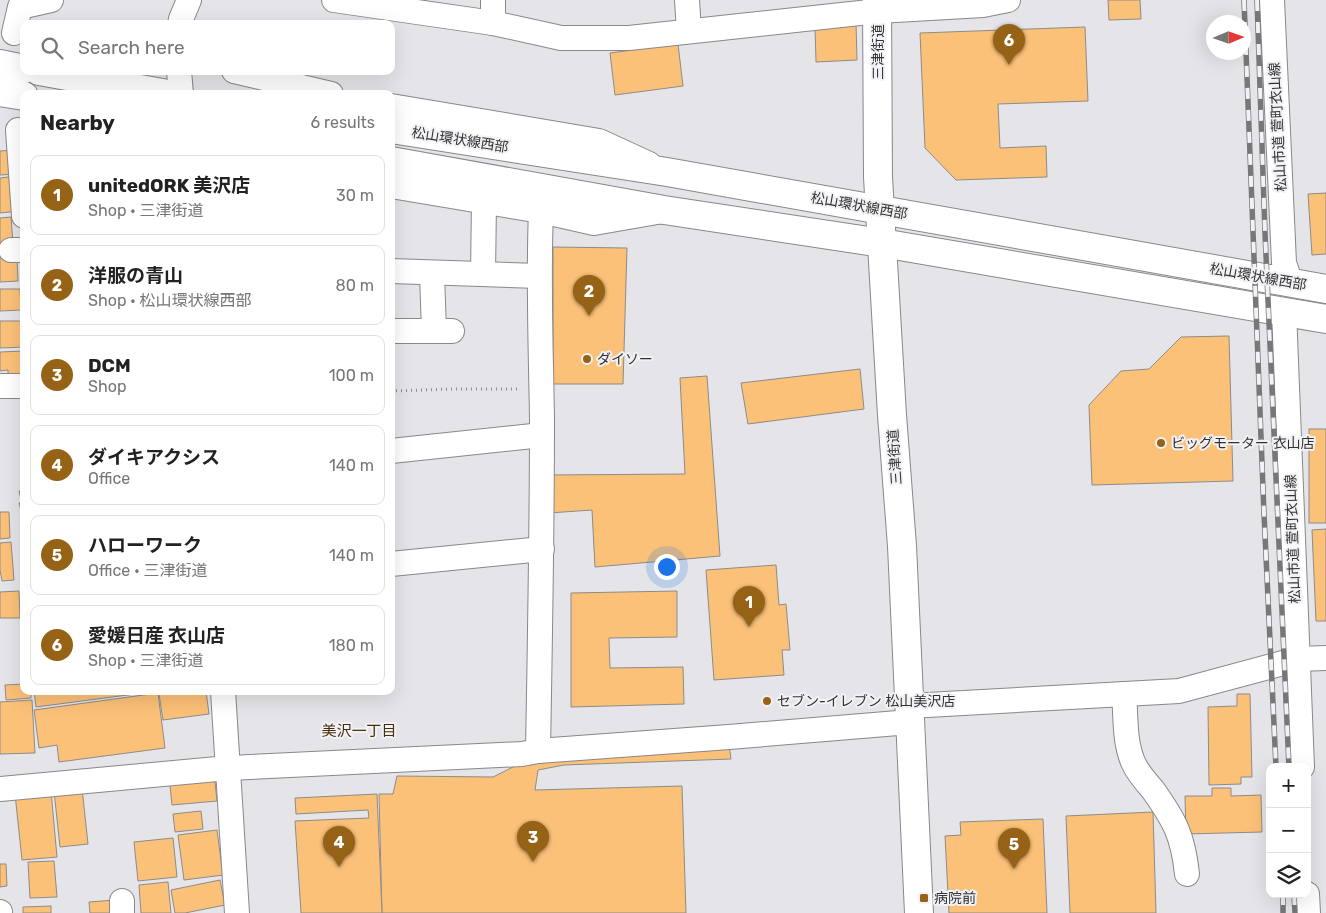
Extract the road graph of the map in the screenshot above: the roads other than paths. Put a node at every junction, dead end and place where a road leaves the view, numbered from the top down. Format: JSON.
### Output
{"nodes":[{"id":1,"x":51,"y":0,"type":"edge"},
{"id":2,"x":189,"y":0,"type":"edge"},
{"id":3,"x":334,"y":0,"type":"edge"},
{"id":4,"x":687,"y":0,"type":"edge"},
{"id":5,"x":1008,"y":0,"type":"edge"},
{"id":6,"x":1272,"y":0,"type":"edge"},
{"id":7,"x":386,"y":4,"type":"edge"},
{"id":8,"x":877,"y":6,"type":"edge"},
{"id":9,"x":493,"y":11,"type":"edge"},
{"id":10,"x":181,"y":20,"type":"edge"},
{"id":11,"x":689,"y":31,"type":"junction"},
{"id":12,"x":13,"y":33,"type":"edge"},
{"id":13,"x":0,"y":64,"type":"edge"},
{"id":14,"x":20,"y":68,"type":"edge"},
{"id":15,"x":61,"y":75,"type":"edge"},
{"id":16,"x":179,"y":75,"type":"edge"},
{"id":17,"x":251,"y":75,"type":"edge"},
{"id":18,"x":146,"y":90,"type":"edge"},
{"id":19,"x":181,"y":90,"type":"edge"},
{"id":20,"x":314,"y":90,"type":"edge"},
{"id":21,"x":0,"y":92,"type":"edge"},
{"id":22,"x":20,"y":95,"type":"edge"},
{"id":23,"x":395,"y":107,"type":"edge"},
{"id":24,"x":14,"y":129,"type":"edge"},
{"id":25,"x":395,"y":130,"type":"edge"},
{"id":26,"x":395,"y":162,"type":"edge"},
{"id":27,"x":667,"y":172,"type":"junction"},
{"id":28,"x":20,"y":181,"type":"edge"},
{"id":29,"x":395,"y":187,"type":"edge"},
{"id":30,"x":484,"y":202,"type":"junction"},
{"id":31,"x":879,"y":209,"type":"junction"},
{"id":32,"x":664,"y":210,"type":"junction"},
{"id":33,"x":541,"y":211,"type":"junction"},
{"id":34,"x":882,"y":243,"type":"junction"},
{"id":35,"x":395,"y":271,"type":"edge"},
{"id":36,"x":432,"y":274,"type":"junction"},
{"id":37,"x":483,"y":274,"type":"junction"},
{"id":38,"x":539,"y":276,"type":"junction"},
{"id":39,"x":1292,"y":282,"type":"junction"},
{"id":40,"x":1326,"y":289,"type":"edge"},
{"id":41,"x":1284,"y":311,"type":"junction"},
{"id":42,"x":1326,"y":319,"type":"edge"},
{"id":43,"x":395,"y":330,"type":"edge"},
{"id":44,"x":0,"y":386,"type":"edge"},
{"id":45,"x":20,"y":386,"type":"edge"},
{"id":46,"x":542,"y":435,"type":"junction"},
{"id":47,"x":395,"y":451,"type":"edge"},
{"id":48,"x":542,"y":549,"type":"junction"},
{"id":49,"x":395,"y":564,"type":"edge"},
{"id":50,"x":1326,"y":658,"type":"edge"},
{"id":51,"x":1298,"y":659,"type":"junction"},
{"id":52,"x":1124,"y":694,"type":"junction"},
{"id":53,"x":223,"y":695,"type":"edge"},
{"id":54,"x":909,"y":714,"type":"junction"},
{"id":55,"x":538,"y":751,"type":"junction"},
{"id":56,"x":1302,"y":763,"type":"edge"},
{"id":57,"x":228,"y":768,"type":"junction"},
{"id":58,"x":0,"y":789,"type":"edge"},
{"id":59,"x":1187,"y":874,"type":"dead end"},
{"id":60,"x":1307,"y":898,"type":"edge"},
{"id":61,"x":237,"y":913,"type":"edge"},
{"id":62,"x":919,"y":913,"type":"edge"},
{"id":63,"x":1308,"y":913,"type":"edge"}],
"edges":[{"from":1,"to":12,"type":"street"},
{"from":2,"to":10,"type":"street"},
{"from":3,"to":7,"type":"street"},
{"from":4,"to":11,"type":"street"},
{"from":5,"to":8,"type":"street"},
{"from":6,"to":39,"type":"street","name":"松山市道 萱町衣山線"},
{"from":7,"to":9,"type":"street"},
{"from":8,"to":11,"type":"street"},
{"from":8,"to":31,"type":"street","name":"三津街道"},
{"from":9,"to":11,"type":"street"},
{"from":13,"to":14,"type":"street"},
{"from":15,"to":18,"type":"street"},
{"from":16,"to":19,"type":"street"},
{"from":17,"to":20,"type":"street"},
{"from":21,"to":22,"type":"street"},
{"from":23,"to":27,"type":"street"},
{"from":24,"to":28,"type":"street"},
{"from":25,"to":27,"type":"street","name":"松山環状線西部"},
{"from":26,"to":32,"type":"street","name":"松山環状線西部"},
{"from":27,"to":31,"type":"street","name":"松山環状線西部"},
{"from":29,"to":30,"type":"street"},
{"from":30,"to":33,"type":"street"},
{"from":30,"to":37,"type":"street"},
{"from":31,"to":34,"type":"street","name":"三津街道"},
{"from":31,"to":39,"type":"street","name":"松山環状線西部"},
{"from":32,"to":33,"type":"street"},
{"from":32,"to":34,"type":"street","name":"松山環状線西部"},
{"from":33,"to":38,"type":"street"},
{"from":34,"to":41,"type":"street","name":"松山環状線西部"},
{"from":34,"to":54,"type":"street","name":"三津街道"},
{"from":35,"to":36,"type":"street"},
{"from":36,"to":37,"type":"street"},
{"from":36,"to":43,"type":"street"},
{"from":37,"to":38,"type":"street"},
{"from":38,"to":46,"type":"street"},
{"from":39,"to":40,"type":"street","name":"松山環状線西部"},
{"from":41,"to":42,"type":"street","name":"松山環状線西部"},
{"from":41,"to":51,"type":"street","name":"松山市道 萱町衣山線"},
{"from":44,"to":45,"type":"street"},
{"from":46,"to":47,"type":"street"},
{"from":46,"to":48,"type":"street"},
{"from":48,"to":49,"type":"street"},
{"from":48,"to":55,"type":"street"},
{"from":50,"to":51,"type":"street"},
{"from":51,"to":52,"type":"street"},
{"from":51,"to":56,"type":"street","name":"松山市道 萱町衣山線"},
{"from":52,"to":54,"type":"street"},
{"from":52,"to":59,"type":"street"},
{"from":53,"to":57,"type":"street"},
{"from":54,"to":55,"type":"street"},
{"from":54,"to":62,"type":"street","name":"三津街道"},
{"from":55,"to":57,"type":"street"},
{"from":57,"to":58,"type":"street"},
{"from":57,"to":61,"type":"street"},
{"from":60,"to":63,"type":"street"}]}
